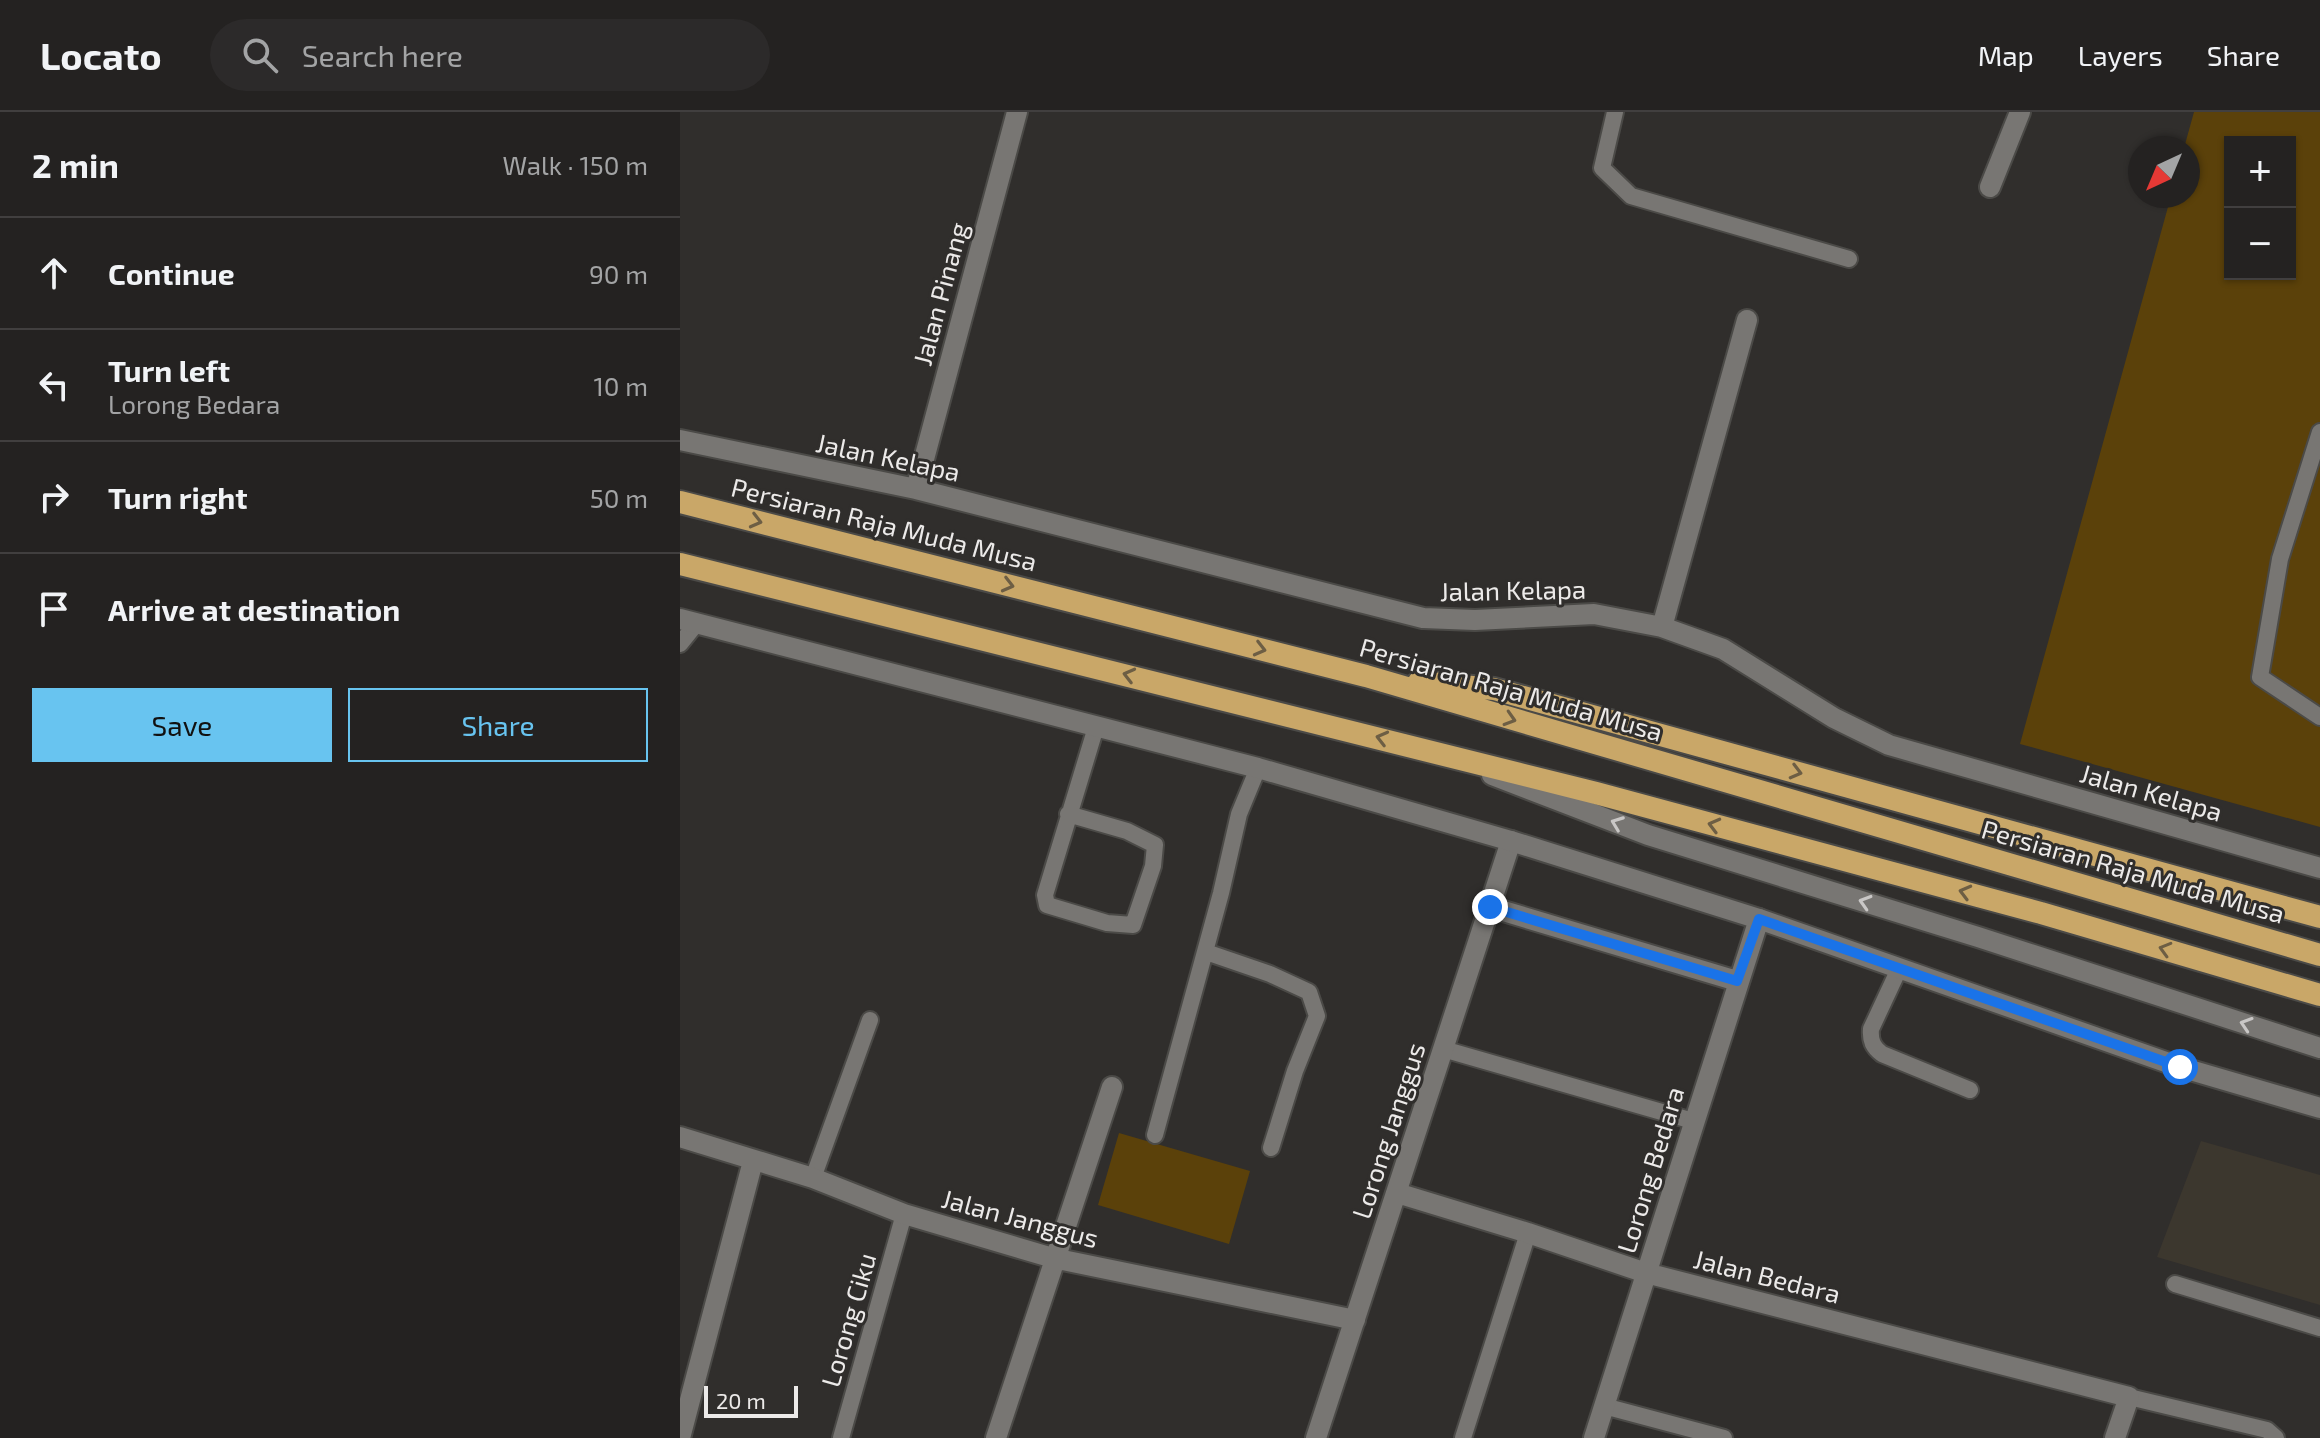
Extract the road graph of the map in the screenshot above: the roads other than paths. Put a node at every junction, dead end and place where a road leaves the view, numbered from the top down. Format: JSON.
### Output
{"nodes":[{"id":1,"x":1017,"y":112,"type":"edge"},
{"id":2,"x":1615,"y":112,"type":"edge"},
{"id":3,"x":2020,"y":112,"type":"edge"},
{"id":4,"x":1990,"y":187,"type":"dead end"},
{"id":5,"x":1849,"y":259,"type":"dead end"},
{"id":6,"x":1747,"y":320,"type":"dead end"},
{"id":7,"x":2320,"y":432,"type":"edge"},
{"id":8,"x":680,"y":440,"type":"edge"},
{"id":9,"x":916,"y":489,"type":"junction"},
{"id":10,"x":680,"y":502,"type":"edge"},
{"id":11,"x":680,"y":564,"type":"edge"},
{"id":12,"x":688,"y":621,"type":"edge"},
{"id":13,"x":1662,"y":627,"type":"junction"},
{"id":14,"x":680,"y":644,"type":"edge"},
{"id":15,"x":1366,"y":676,"type":"junction"},
{"id":16,"x":2320,"y":717,"type":"edge"},
{"id":17,"x":1096,"y":727,"type":"junction"},
{"id":18,"x":1419,"y":747,"type":"junction"},
{"id":19,"x":1258,"y":768,"type":"junction"},
{"id":20,"x":1068,"y":814,"type":"junction"},
{"id":21,"x":1511,"y":841,"type":"junction"},
{"id":22,"x":2320,"y":868,"type":"edge"},
{"id":23,"x":1490,"y":907,"type":"junction"},
{"id":24,"x":2320,"y":917,"type":"edge"},
{"id":25,"x":1759,"y":919,"type":"junction"},
{"id":26,"x":1206,"y":952,"type":"junction"},
{"id":27,"x":2320,"y":955,"type":"edge"},
{"id":28,"x":1899,"y":969,"type":"junction"},
{"id":29,"x":1737,"y":981,"type":"junction"},
{"id":30,"x":2320,"y":995,"type":"edge"},
{"id":31,"x":870,"y":1020,"type":"dead end"},
{"id":32,"x":2320,"y":1048,"type":"edge"},
{"id":33,"x":1443,"y":1049,"type":"junction"},
{"id":34,"x":1112,"y":1087,"type":"dead end"},
{"id":35,"x":1970,"y":1090,"type":"dead end"},
{"id":36,"x":2320,"y":1108,"type":"edge"},
{"id":37,"x":1693,"y":1121,"type":"junction"},
{"id":38,"x":1155,"y":1135,"type":"dead end"},
{"id":39,"x":680,"y":1137,"type":"edge"},
{"id":40,"x":1271,"y":1148,"type":"dead end"},
{"id":41,"x":753,"y":1161,"type":"junction"},
{"id":42,"x":813,"y":1178,"type":"junction"},
{"id":43,"x":1397,"y":1193,"type":"junction"},
{"id":44,"x":904,"y":1214,"type":"junction"},
{"id":45,"x":1528,"y":1233,"type":"junction"},
{"id":46,"x":1053,"y":1258,"type":"junction"},
{"id":47,"x":1646,"y":1273,"type":"junction"},
{"id":48,"x":2175,"y":1284,"type":"dead end"},
{"id":49,"x":1355,"y":1320,"type":"junction"},
{"id":50,"x":2320,"y":1328,"type":"edge"},
{"id":51,"x":2129,"y":1397,"type":"junction"},
{"id":52,"x":1604,"y":1406,"type":"junction"},
{"id":53,"x":680,"y":1438,"type":"edge"},
{"id":54,"x":841,"y":1438,"type":"edge"},
{"id":55,"x":996,"y":1438,"type":"edge"},
{"id":56,"x":1316,"y":1438,"type":"edge"},
{"id":57,"x":1463,"y":1438,"type":"edge"},
{"id":58,"x":1594,"y":1438,"type":"edge"},
{"id":59,"x":1724,"y":1438,"type":"edge"},
{"id":60,"x":2115,"y":1438,"type":"edge"},
{"id":61,"x":2276,"y":1438,"type":"edge"}],
"edges":[{"from":1,"to":9,"type":"street","name":"Jalan Pinang"},
{"from":2,"to":5,"type":"lane"},
{"from":3,"to":4,"type":"street"},
{"from":6,"to":13,"type":"street"},
{"from":7,"to":16,"type":"lane"},
{"from":8,"to":9,"type":"street","name":"Jalan Kelapa"},
{"from":9,"to":13,"type":"street","name":"Jalan Kelapa"},
{"from":10,"to":15,"type":"highway","name":"Persiaran Raja Muda Musa","one_way":true},
{"from":18,"to":11,"type":"highway","one_way":true},
{"from":12,"to":14,"type":"lane"},
{"from":12,"to":17,"type":"street"},
{"from":13,"to":22,"type":"street","name":"Jalan Kelapa"},
{"from":15,"to":24,"type":"highway","one_way":true},
{"from":15,"to":27,"type":"highway","name":"Persiaran Raja Muda Musa","one_way":true},
{"from":17,"to":19,"type":"street"},
{"from":17,"to":20,"type":"lane"},
{"from":30,"to":18,"type":"highway","one_way":true},
{"from":32,"to":18,"type":"street","one_way":true},
{"from":19,"to":21,"type":"street"},
{"from":19,"to":26,"type":"lane"},
{"from":20,"to":20,"type":"lane"},
{"from":21,"to":23,"type":"street","name":"Lorong Janggus"},
{"from":21,"to":25,"type":"street"},
{"from":23,"to":29,"type":"street"},
{"from":23,"to":33,"type":"street","name":"Lorong Janggus"},
{"from":25,"to":28,"type":"street"},
{"from":25,"to":29,"type":"street","name":"Lorong Bedara"},
{"from":26,"to":38,"type":"lane"},
{"from":26,"to":40,"type":"lane"},
{"from":28,"to":35,"type":"lane"},
{"from":28,"to":36,"type":"street"},
{"from":29,"to":37,"type":"street","name":"Lorong Bedara"},
{"from":31,"to":42,"type":"lane"},
{"from":33,"to":37,"type":"lane"},
{"from":33,"to":43,"type":"street","name":"Lorong Janggus"},
{"from":34,"to":46,"type":"street"},
{"from":37,"to":47,"type":"street","name":"Lorong Bedara"},
{"from":39,"to":41,"type":"street","name":"Jalan Janggus"},
{"from":41,"to":42,"type":"street","name":"Jalan Janggus"},
{"from":41,"to":53,"type":"street"},
{"from":42,"to":44,"type":"street","name":"Jalan Janggus"},
{"from":43,"to":45,"type":"street","name":"Jalan Bedara"},
{"from":43,"to":49,"type":"street","name":"Lorong Janggus"},
{"from":44,"to":46,"type":"street","name":"Jalan Janggus"},
{"from":44,"to":54,"type":"lane","name":"Lorong Ciku"},
{"from":45,"to":47,"type":"street","name":"Jalan Bedara"},
{"from":45,"to":57,"type":"lane"},
{"from":46,"to":49,"type":"street","name":"Jalan Janggus"},
{"from":46,"to":55,"type":"street"},
{"from":47,"to":51,"type":"street","name":"Jalan Bedara"},
{"from":47,"to":52,"type":"street","name":"Lorong Bedara"},
{"from":48,"to":50,"type":"lane"},
{"from":49,"to":56,"type":"street","name":"Lorong Janggus"},
{"from":51,"to":60,"type":"street"},
{"from":51,"to":61,"type":"lane"},
{"from":52,"to":58,"type":"street","name":"Lorong Bedara"},
{"from":52,"to":59,"type":"lane"}]}
